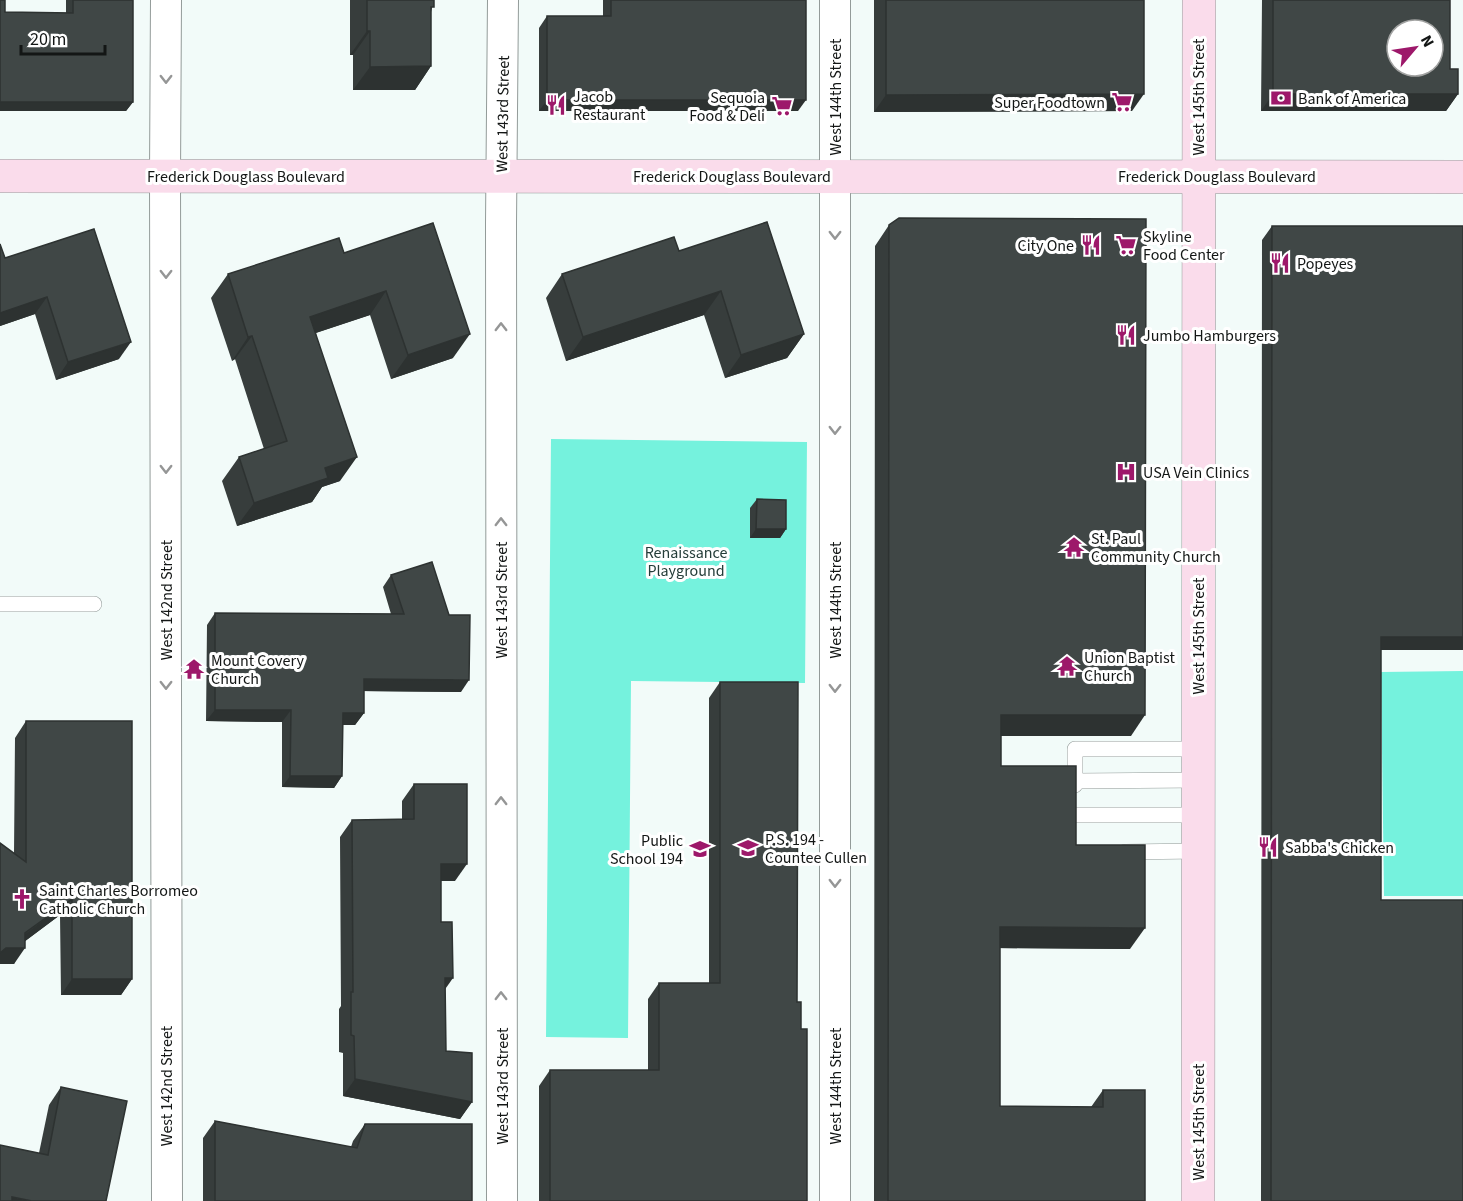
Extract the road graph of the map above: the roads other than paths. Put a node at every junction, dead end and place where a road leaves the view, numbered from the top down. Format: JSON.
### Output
{"nodes":[{"id":1,"x":166,"y":0,"type":"edge"},
{"id":2,"x":503,"y":0,"type":"edge"},
{"id":3,"x":836,"y":0,"type":"edge"},
{"id":4,"x":1198,"y":0,"type":"edge"},
{"id":5,"x":0,"y":176,"type":"edge"},
{"id":6,"x":165,"y":176,"type":"junction"},
{"id":7,"x":501,"y":176,"type":"junction"},
{"id":8,"x":835,"y":176,"type":"junction"},
{"id":9,"x":1198,"y":176,"type":"junction"},
{"id":10,"x":1463,"y":177,"type":"edge"},
{"id":11,"x":0,"y":604,"type":"edge"},
{"id":12,"x":94,"y":604,"type":"dead end"},
{"id":13,"x":1198,"y":764,"type":"junction"},
{"id":14,"x":1075,"y":781,"type":"junction"},
{"id":15,"x":1198,"y":814,"type":"junction"},
{"id":16,"x":1075,"y":815,"type":"junction"},
{"id":17,"x":1076,"y":834,"type":"edge"},
{"id":18,"x":1198,"y":851,"type":"junction"},
{"id":19,"x":1110,"y":852,"type":"edge"},
{"id":20,"x":167,"y":1201,"type":"edge"},
{"id":21,"x":502,"y":1201,"type":"edge"},
{"id":22,"x":835,"y":1201,"type":"edge"},
{"id":23,"x":1198,"y":1201,"type":"edge"}],
"edges":[{"from":1,"to":6,"type":"street","name":"West 142nd Street","one_way":true},
{"from":2,"to":7,"type":"street","name":"West 143rd Street"},
{"from":3,"to":8,"type":"street","name":"West 144th Street"},
{"from":4,"to":9,"type":"main road","name":"West 145th Street"},
{"from":5,"to":6,"type":"main road","name":"Frederick Douglass Boulevard"},
{"from":6,"to":7,"type":"main road","name":"Frederick Douglass Boulevard"},
{"from":6,"to":20,"type":"street","name":"West 142nd Street","one_way":true},
{"from":7,"to":8,"type":"main road","name":"Frederick Douglass Boulevard"},
{"from":21,"to":7,"type":"street","name":"West 143rd Street","one_way":true},
{"from":8,"to":9,"type":"main road","name":"Frederick Douglass Boulevard"},
{"from":8,"to":22,"type":"street","name":"West 144th Street","one_way":true},
{"from":9,"to":10,"type":"main road","name":"Frederick Douglass Boulevard"},
{"from":9,"to":13,"type":"main road","name":"West 145th Street"},
{"from":11,"to":12,"type":"lane"},
{"from":13,"to":14,"type":"lane"},
{"from":13,"to":14,"type":"lane"},
{"from":13,"to":15,"type":"main road","name":"West 145th Street"},
{"from":14,"to":16,"type":"lane"},
{"from":15,"to":16,"type":"lane"},
{"from":15,"to":18,"type":"main road","name":"West 145th Street"},
{"from":16,"to":17,"type":"lane"},
{"from":18,"to":19,"type":"lane"},
{"from":18,"to":23,"type":"main road","name":"West 145th Street"}]}
